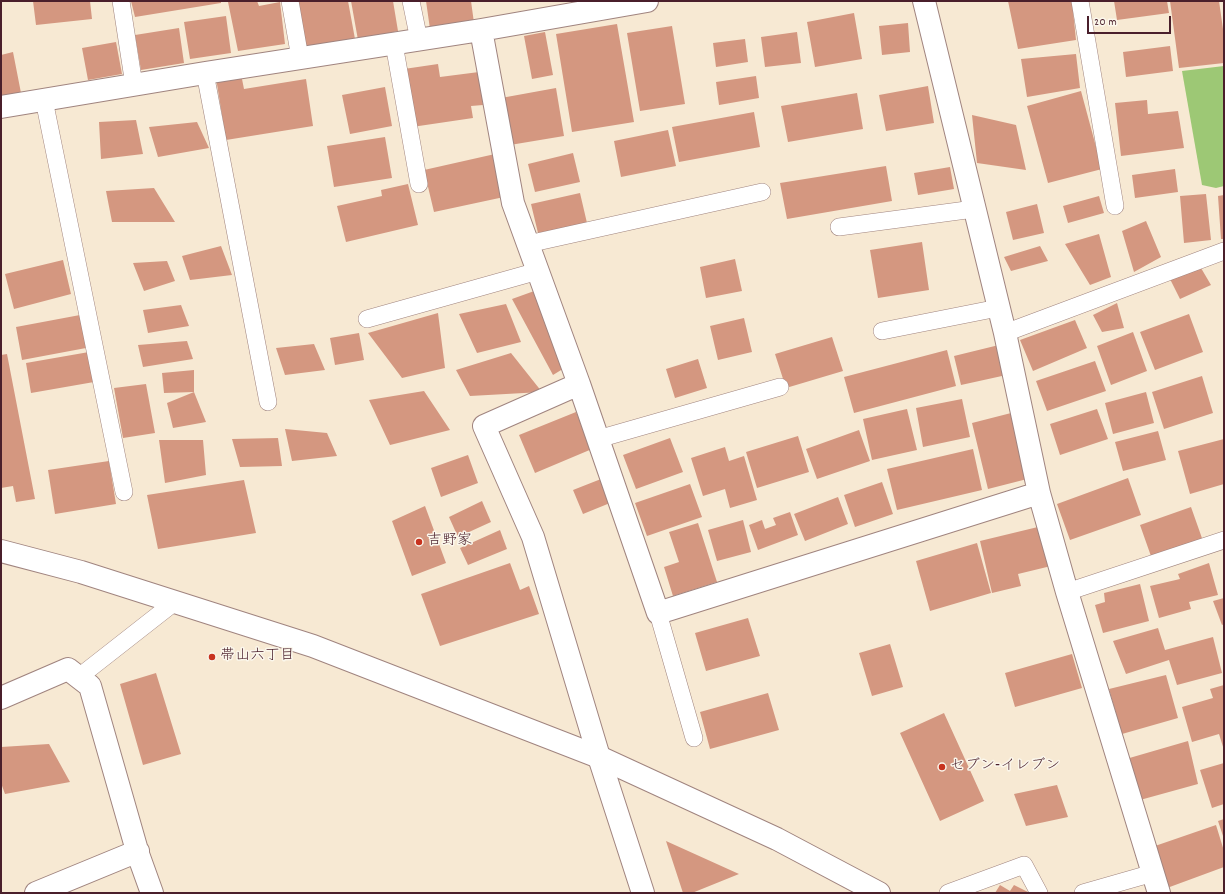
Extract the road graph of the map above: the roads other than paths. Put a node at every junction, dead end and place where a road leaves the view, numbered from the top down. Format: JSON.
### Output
{"nodes":[{"id":1,"x":121,"y":1,"type":"edge"},
{"id":2,"x":290,"y":1,"type":"edge"},
{"id":3,"x":411,"y":1,"type":"edge"},
{"id":4,"x":647,"y":1,"type":"edge"},
{"id":5,"x":924,"y":1,"type":"edge"},
{"id":6,"x":1080,"y":1,"type":"edge"},
{"id":7,"x":571,"y":8,"type":"edge"},
{"id":8,"x":481,"y":30,"type":"junction"},
{"id":9,"x":419,"y":40,"type":"junction"},
{"id":10,"x":394,"y":44,"type":"junction"},
{"id":11,"x":300,"y":58,"type":"junction"},
{"id":12,"x":205,"y":73,"type":"junction"},
{"id":13,"x":134,"y":85,"type":"junction"},
{"id":14,"x":44,"y":100,"type":"junction"},
{"id":15,"x":1,"y":107,"type":"edge"},
{"id":16,"x":419,"y":184,"type":"dead end"},
{"id":17,"x":762,"y":192,"type":"dead end"},
{"id":18,"x":1115,"y":206,"type":"dead end"},
{"id":19,"x":974,"y":209,"type":"junction"},
{"id":20,"x":839,"y":227,"type":"dead end"},
{"id":21,"x":528,"y":244,"type":"junction"},
{"id":22,"x":1224,"y":251,"type":"edge"},
{"id":23,"x":538,"y":271,"type":"junction"},
{"id":24,"x":998,"y":308,"type":"junction"},
{"id":25,"x":367,"y":319,"type":"dead end"},
{"id":26,"x":882,"y":331,"type":"dead end"},
{"id":27,"x":1004,"y":333,"type":"junction"},
{"id":28,"x":579,"y":384,"type":"junction"},
{"id":29,"x":780,"y":387,"type":"dead end"},
{"id":30,"x":268,"y":402,"type":"dead end"},
{"id":31,"x":598,"y":439,"type":"junction"},
{"id":32,"x":124,"y":492,"type":"dead end"},
{"id":33,"x":1038,"y":493,"type":"junction"},
{"id":34,"x":1224,"y":540,"type":"edge"},
{"id":35,"x":1,"y":551,"type":"edge"},
{"id":36,"x":1067,"y":592,"type":"junction"},
{"id":37,"x":176,"y":601,"type":"junction"},
{"id":38,"x":658,"y":613,"type":"junction"},
{"id":39,"x":79,"y":678,"type":"junction"},
{"id":40,"x":1,"y":698,"type":"edge"},
{"id":41,"x":694,"y":738,"type":"dead end"},
{"id":42,"x":599,"y":757,"type":"junction"},
{"id":43,"x":138,"y":851,"type":"junction"},
{"id":44,"x":1156,"y":883,"type":"edge"},
{"id":45,"x":36,"y":893,"type":"edge"},
{"id":46,"x":152,"y":893,"type":"edge"},
{"id":47,"x":643,"y":893,"type":"edge"},
{"id":48,"x":879,"y":893,"type":"edge"},
{"id":49,"x":948,"y":893,"type":"edge"},
{"id":50,"x":1038,"y":893,"type":"edge"},
{"id":51,"x":1083,"y":893,"type":"edge"}],
"edges":[{"from":1,"to":13,"type":"lane"},
{"from":2,"to":11,"type":"lane"},
{"from":3,"to":9,"type":"lane"},
{"from":4,"to":7,"type":"street"},
{"from":5,"to":19,"type":"street"},
{"from":6,"to":18,"type":"lane"},
{"from":7,"to":8,"type":"street"},
{"from":8,"to":9,"type":"street"},
{"from":8,"to":21,"type":"street"},
{"from":9,"to":10,"type":"street"},
{"from":10,"to":11,"type":"street"},
{"from":10,"to":16,"type":"lane"},
{"from":11,"to":12,"type":"street"},
{"from":12,"to":13,"type":"street"},
{"from":12,"to":30,"type":"lane"},
{"from":13,"to":14,"type":"street"},
{"from":14,"to":15,"type":"street"},
{"from":14,"to":32,"type":"lane"},
{"from":17,"to":21,"type":"lane"},
{"from":19,"to":20,"type":"lane"},
{"from":19,"to":24,"type":"street"},
{"from":21,"to":23,"type":"street"},
{"from":22,"to":27,"type":"lane"},
{"from":23,"to":25,"type":"lane"},
{"from":23,"to":28,"type":"street"},
{"from":24,"to":26,"type":"lane"},
{"from":24,"to":27,"type":"street"},
{"from":27,"to":33,"type":"street"},
{"from":28,"to":31,"type":"street"},
{"from":28,"to":42,"type":"street"},
{"from":29,"to":31,"type":"lane"},
{"from":31,"to":38,"type":"street"},
{"from":33,"to":36,"type":"street"},
{"from":33,"to":38,"type":"street"},
{"from":34,"to":36,"type":"lane"},
{"from":35,"to":37,"type":"street"},
{"from":36,"to":44,"type":"street"},
{"from":37,"to":39,"type":"lane"},
{"from":37,"to":42,"type":"street"},
{"from":38,"to":41,"type":"lane"},
{"from":39,"to":40,"type":"street"},
{"from":39,"to":43,"type":"street"},
{"from":42,"to":47,"type":"street"},
{"from":42,"to":48,"type":"street"},
{"from":43,"to":45,"type":"street"},
{"from":43,"to":46,"type":"street"},
{"from":44,"to":51,"type":"lane"},
{"from":49,"to":50,"type":"lane"}]}
